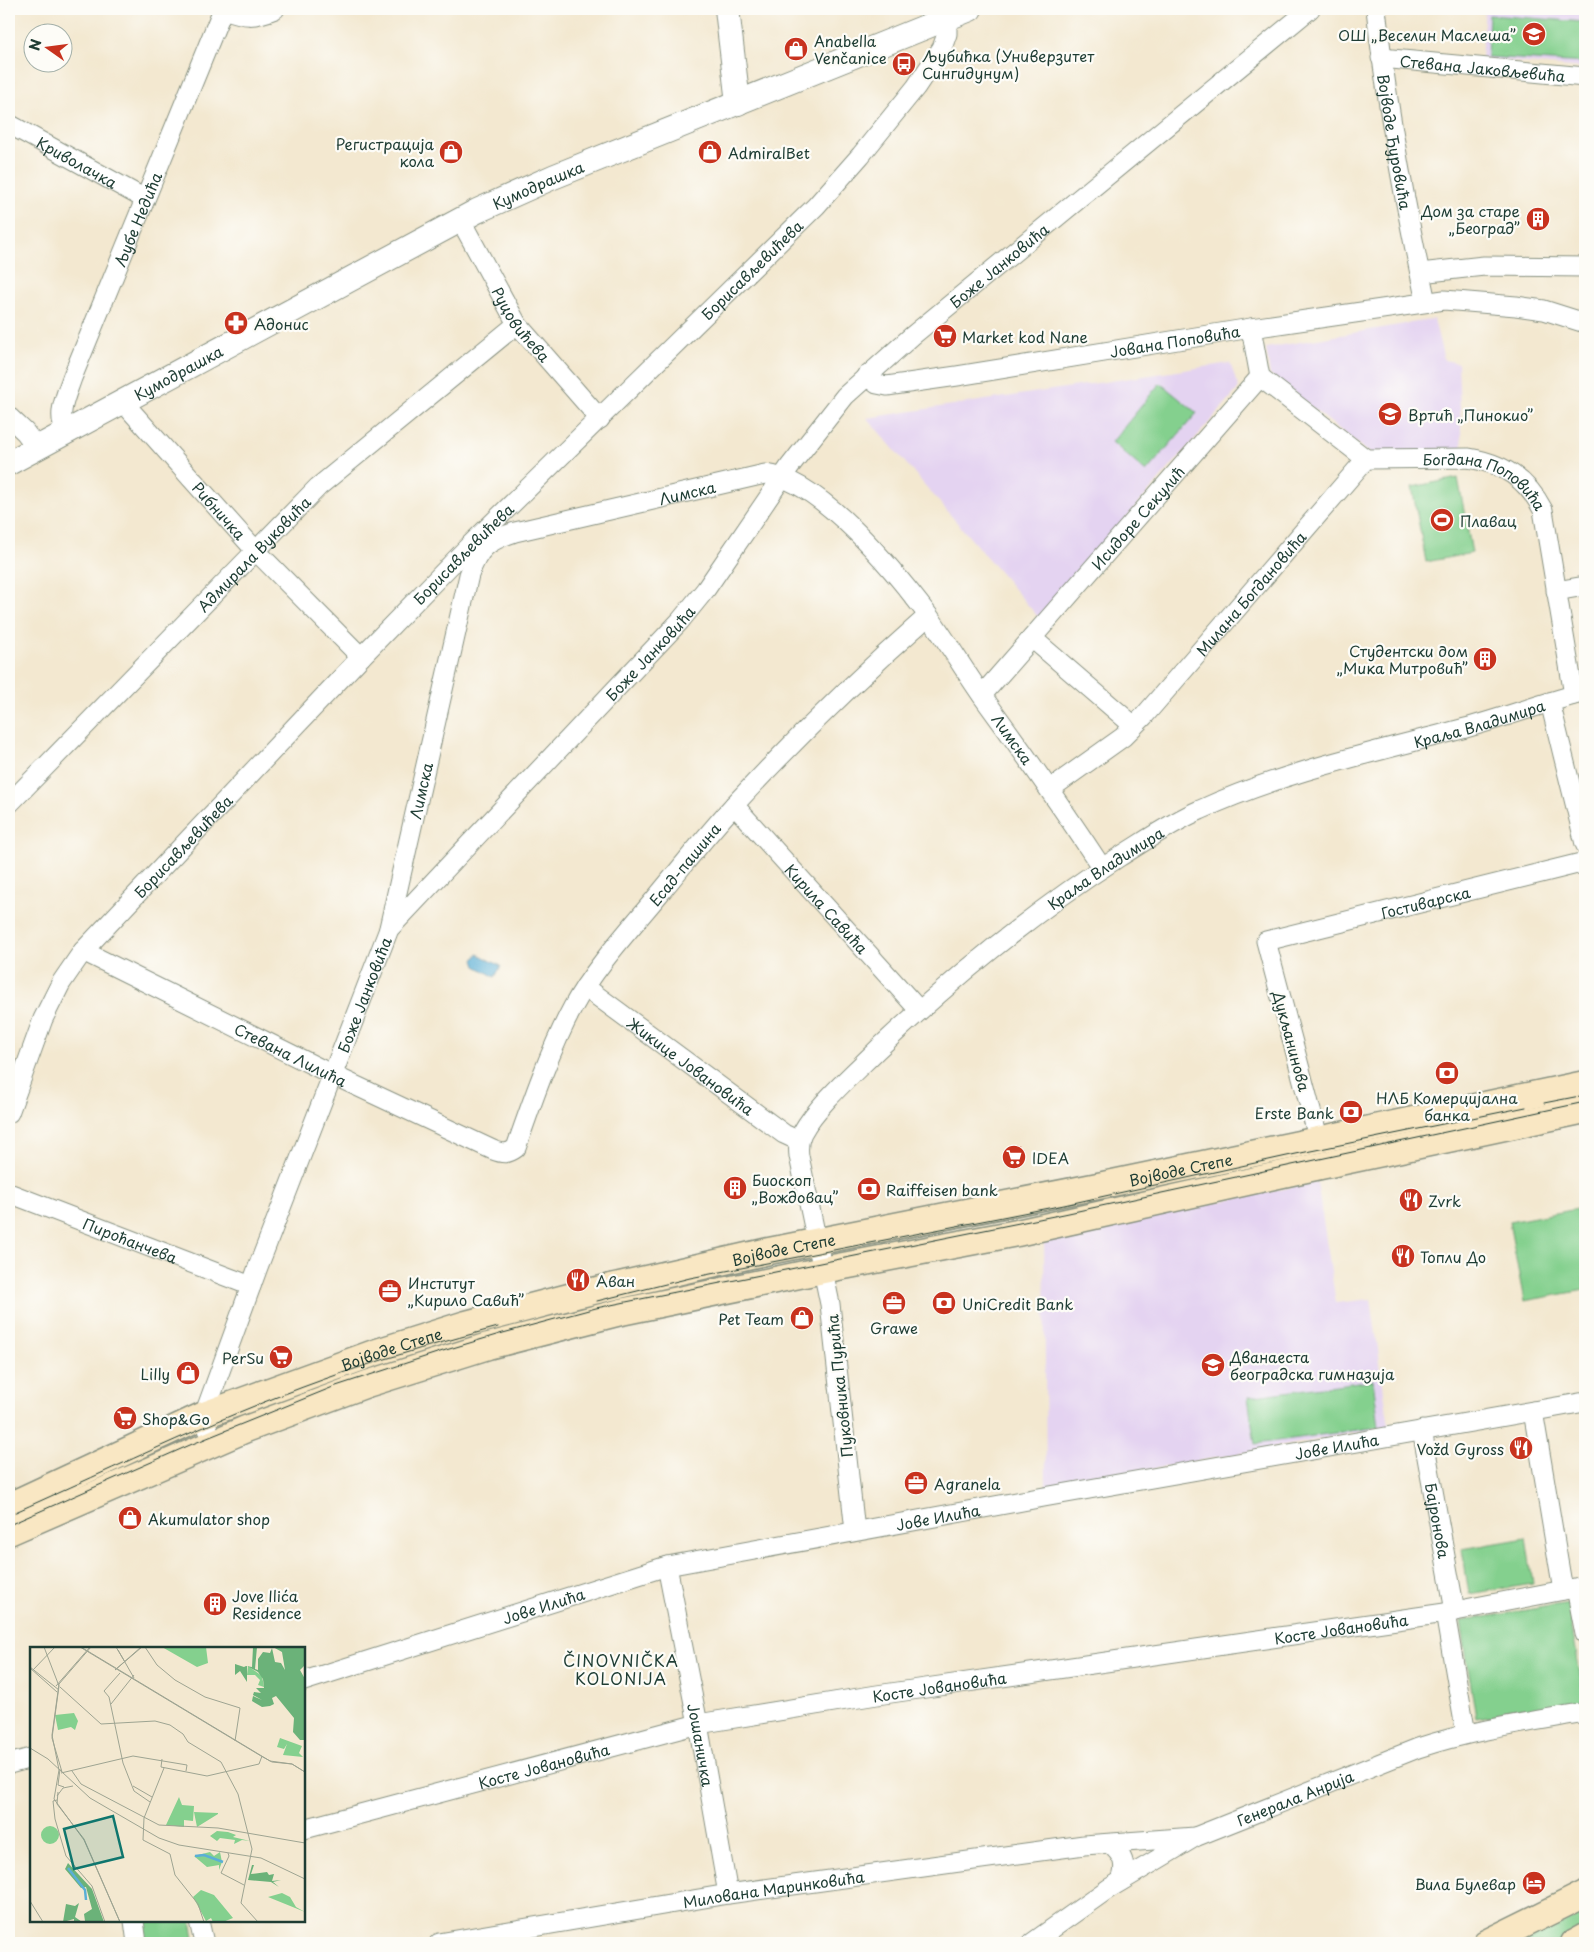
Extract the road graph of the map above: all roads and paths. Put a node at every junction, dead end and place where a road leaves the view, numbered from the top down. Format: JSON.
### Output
{"nodes":[{"id":1,"x":224,"y":9,"type":"edge"},
{"id":2,"x":275,"y":9,"type":"edge"},
{"id":3,"x":727,"y":9,"type":"edge"},
{"id":4,"x":970,"y":9,"type":"edge"},
{"id":5,"x":1310,"y":9,"type":"edge"},
{"id":6,"x":1376,"y":9,"type":"edge"},
{"id":7,"x":947,"y":19,"type":"junction"},
{"id":8,"x":1381,"y":58,"type":"junction"},
{"id":9,"x":1585,"y":77,"type":"edge"},
{"id":10,"x":738,"y":103,"type":"junction"},
{"id":11,"x":9,"y":124,"type":"edge"},
{"id":12,"x":145,"y":199,"type":"junction"},
{"id":13,"x":460,"y":219,"type":"junction"},
{"id":14,"x":1585,"y":267,"type":"edge"},
{"id":15,"x":1420,"y":273,"type":"junction"},
{"id":16,"x":1426,"y":302,"type":"junction"},
{"id":17,"x":1585,"y":323,"type":"edge"},
{"id":18,"x":517,"y":324,"type":"junction"},
{"id":19,"x":1251,"y":328,"type":"junction"},
{"id":20,"x":866,"y":376,"type":"junction"},
{"id":21,"x":1260,"y":377,"type":"junction"},
{"id":22,"x":123,"y":402,"type":"junction"},
{"id":23,"x":9,"y":417,"type":"edge"},
{"id":24,"x":600,"y":419,"type":"junction"},
{"id":25,"x":66,"y":432,"type":"junction"},
{"id":26,"x":37,"y":448,"type":"junction"},
{"id":27,"x":1366,"y":459,"type":"junction"},
{"id":28,"x":9,"y":463,"type":"edge"},
{"id":29,"x":782,"y":477,"type":"junction"},
{"id":30,"x":506,"y":510,"type":"junction"},
{"id":31,"x":515,"y":532,"type":"junction"},
{"id":32,"x":255,"y":550,"type":"junction"},
{"id":33,"x":442,"y":575,"type":"junction"},
{"id":34,"x":466,"y":585,"type":"junction"},
{"id":35,"x":1585,"y":586,"type":"edge"},
{"id":36,"x":1556,"y":591,"type":"junction"},
{"id":37,"x":928,"y":616,"type":"junction"},
{"id":38,"x":1032,"y":638,"type":"junction"},
{"id":39,"x":361,"y":657,"type":"junction"},
{"id":40,"x":1580,"y":693,"type":"edge"},
{"id":41,"x":982,"y":695,"type":"junction"},
{"id":42,"x":1550,"y":702,"type":"junction"},
{"id":43,"x":1134,"y":726,"type":"junction"},
{"id":44,"x":1050,"y":789,"type":"junction"},
{"id":45,"x":9,"y":804,"type":"edge"},
{"id":46,"x":734,"y":805,"type":"junction"},
{"id":47,"x":1585,"y":844,"type":"edge"},
{"id":48,"x":1585,"y":862,"type":"edge"},
{"id":49,"x":1102,"y":868,"type":"junction"},
{"id":50,"x":389,"y":929,"type":"junction"},
{"id":51,"x":1266,"y":941,"type":"joint"},
{"id":52,"x":83,"y":951,"type":"junction"},
{"id":53,"x":585,"y":987,"type":"junction"},
{"id":54,"x":919,"y":1010,"type":"junction"},
{"id":55,"x":334,"y":1075,"type":"junction"},
{"id":56,"x":1585,"y":1084,"type":"edge"},
{"id":57,"x":1585,"y":1110,"type":"edge"},
{"id":58,"x":9,"y":1113,"type":"edge"},
{"id":59,"x":1319,"y":1141,"type":"junction"},
{"id":60,"x":799,"y":1149,"type":"junction"},
{"id":61,"x":502,"y":1154,"type":"joint"},
{"id":62,"x":9,"y":1193,"type":"edge"},
{"id":63,"x":818,"y":1241,"type":"junction"},
{"id":64,"x":824,"y":1270,"type":"junction"},
{"id":65,"x":252,"y":1286,"type":"junction"},
{"id":66,"x":1585,"y":1402,"type":"edge"},
{"id":67,"x":1533,"y":1411,"type":"junction"},
{"id":68,"x":204,"y":1415,"type":"junction"},
{"id":69,"x":1422,"y":1430,"type":"junction"},
{"id":70,"x":212,"y":1443,"type":"junction"},
{"id":71,"x":9,"y":1506,"type":"edge"},
{"id":72,"x":855,"y":1531,"type":"junction"},
{"id":73,"x":9,"y":1532,"type":"edge"},
{"id":74,"x":667,"y":1566,"type":"junction"},
{"id":75,"x":1575,"y":1588,"type":"edge"},
{"id":76,"x":1450,"y":1612,"type":"junction"},
{"id":77,"x":1585,"y":1634,"type":"edge"},
{"id":78,"x":305,"y":1681,"type":"edge"},
{"id":79,"x":1585,"y":1712,"type":"edge"},
{"id":80,"x":698,"y":1724,"type":"junction"},
{"id":81,"x":1466,"y":1734,"type":"junction"},
{"id":82,"x":30,"y":1758,"type":"edge"},
{"id":83,"x":9,"y":1764,"type":"edge"},
{"id":84,"x":305,"y":1829,"type":"edge"},
{"id":85,"x":1195,"y":1836,"type":"junction"},
{"id":86,"x":1110,"y":1844,"type":"junction"},
{"id":87,"x":1121,"y":1881,"type":"junction"},
{"id":88,"x":728,"y":1894,"type":"junction"},
{"id":89,"x":1585,"y":1894,"type":"edge"},
{"id":90,"x":134,"y":1922,"type":"edge"},
{"id":91,"x":199,"y":1922,"type":"edge"},
{"id":92,"x":1585,"y":1937,"type":"edge"},
{"id":93,"x":137,"y":1943,"type":"edge"},
{"id":94,"x":204,"y":1943,"type":"edge"},
{"id":95,"x":439,"y":1943,"type":"edge"},
{"id":96,"x":1032,"y":1943,"type":"edge"},
{"id":97,"x":1486,"y":1943,"type":"edge"},
{"id":98,"x":1574,"y":1943,"type":"edge"}],
"edges":[{"from":1,"to":2,"type":"street"},
{"from":1,"to":12,"type":"street","name":"Љубе Недића"},
{"from":3,"to":10,"type":"street"},
{"from":4,"to":7,"type":"street","name":"Кумодрашка"},
{"from":5,"to":20,"type":"street","name":"Боже Јанковића"},
{"from":6,"to":8,"type":"street","name":"Војводе Ђуровића"},
{"from":7,"to":10,"type":"street","name":"Кумодрашка"},
{"from":7,"to":24,"type":"street","name":"Борисављевићева"},
{"from":8,"to":9,"type":"street","name":"Стевана Јаковљевића"},
{"from":8,"to":15,"type":"street","name":"Војводе Ђуровића"},
{"from":10,"to":13,"type":"street","name":"Кумодрашка"},
{"from":11,"to":12,"type":"street","name":"Криволачка"},
{"from":12,"to":25,"type":"street","name":"Љубе Недића"},
{"from":13,"to":18,"type":"street","name":"Руцовићева"},
{"from":13,"to":22,"type":"street","name":"Кумодрашка"},
{"from":14,"to":15,"type":"street"},
{"from":15,"to":16,"type":"street","name":"Војводе Ђуровића"},
{"from":16,"to":17,"type":"street","name":"Јована Поповића"},
{"from":16,"to":19,"type":"street","name":"Јована Поповића"},
{"from":18,"to":24,"type":"street","name":"Руцовићева"},
{"from":18,"to":32,"type":"street","name":"Адмирала Вуковића"},
{"from":19,"to":20,"type":"street","name":"Јована Поповића"},
{"from":19,"to":21,"type":"street"},
{"from":20,"to":29,"type":"street","name":"Боже Јанковића"},
{"from":21,"to":27,"type":"street"},
{"from":21,"to":38,"type":"street","name":"Исидоре Секулић"},
{"from":22,"to":25,"type":"street","name":"Кумодрашка"},
{"from":22,"to":32,"type":"street","name":"Рибничка"},
{"from":23,"to":26,"type":"street"},
{"from":24,"to":30,"type":"street","name":"Борисављевићева"},
{"from":25,"to":26,"type":"street","name":"Кумодрашка"},
{"from":26,"to":28,"type":"street","name":"Кумодрашка"},
{"from":27,"to":36,"type":"street","name":"Богдана Поповића"},
{"from":27,"to":43,"type":"street","name":"Милана Богдановића"},
{"from":29,"to":31,"type":"street","name":"Лимска"},
{"from":29,"to":37,"type":"street","name":"Лимска"},
{"from":29,"to":50,"type":"street","name":"Боже Јанковића"},
{"from":30,"to":31,"type":"street"},
{"from":30,"to":33,"type":"street","name":"Борисављевићева"},
{"from":31,"to":34,"type":"street","name":"Лимска"},
{"from":32,"to":39,"type":"street","name":"Рибничка"},
{"from":32,"to":45,"type":"street","name":"Адмирала Вуковића"},
{"from":33,"to":34,"type":"street"},
{"from":33,"to":39,"type":"street","name":"Борисављевићева"},
{"from":34,"to":50,"type":"street","name":"Лимска"},
{"from":35,"to":36,"type":"street"},
{"from":36,"to":40,"type":"street","name":"Богдана Поповића"},
{"from":37,"to":41,"type":"street","name":"Лимска"},
{"from":37,"to":46,"type":"street","name":"Есад-пашина"},
{"from":38,"to":41,"type":"street","name":"Исидоре Секулић"},
{"from":38,"to":43,"type":"street"},
{"from":39,"to":52,"type":"street","name":"Борисављевићева"},
{"from":40,"to":42,"type":"street","name":"Краља Владимира"},
{"from":41,"to":44,"type":"street","name":"Лимска"},
{"from":42,"to":47,"type":"street"},
{"from":42,"to":49,"type":"street","name":"Краља Владимира"},
{"from":43,"to":44,"type":"street","name":"Милана Богдановића"},
{"from":44,"to":49,"type":"street","name":"Лимска"},
{"from":46,"to":53,"type":"street","name":"Есад-пашина"},
{"from":46,"to":54,"type":"street","name":"Кирила Савића"},
{"from":48,"to":51,"type":"street","name":"Гостиварска"},
{"from":49,"to":54,"type":"street","name":"Краља Владимира"},
{"from":50,"to":55,"type":"street","name":"Боже Јанковића"},
{"from":51,"to":59,"type":"street","name":"Дукљанинова"},
{"from":52,"to":55,"type":"street","name":"Стевана Лилића"},
{"from":52,"to":58,"type":"street","name":"Борисављевићева"},
{"from":53,"to":60,"type":"street","name":"Жикице Јовановића"},
{"from":53,"to":61,"type":"street","name":"Есад-пашина"},
{"from":54,"to":60,"type":"street","name":"Краља Владимира"},
{"from":55,"to":61,"type":"street","name":"Стевана Лилића"},
{"from":55,"to":65,"type":"street","name":"Боже Јанковића"},
{"from":56,"to":59,"type":"main road","name":"Војводе Степе"},
{"from":57,"to":64,"type":"main road","name":"Војводе Степе"},
{"from":59,"to":63,"type":"main road","name":"Војводе Степе"},
{"from":60,"to":63,"type":"street"},
{"from":62,"to":65,"type":"street","name":"Пироћанчева"},
{"from":63,"to":64,"type":"street","name":"Пуковника Пурића"},
{"from":63,"to":68,"type":"main road","name":"Војводе Степе"},
{"from":64,"to":70,"type":"main road","name":"Војводе Степе"},
{"from":64,"to":72,"type":"street","name":"Пуковника Пурића"},
{"from":65,"to":68,"type":"street","name":"Боже Јанковића"},
{"from":66,"to":67,"type":"street","name":"Јове Илића"},
{"from":67,"to":69,"type":"street","name":"Јове Илића"},
{"from":67,"to":75,"type":"street"},
{"from":68,"to":70,"type":"street"},
{"from":68,"to":71,"type":"main road","name":"Војводе Степе"},
{"from":69,"to":72,"type":"street","name":"Јове Илића"},
{"from":69,"to":76,"type":"street","name":"Бајронова"},
{"from":70,"to":73,"type":"main road","name":"Војводе Степе"},
{"from":72,"to":74,"type":"street","name":"Јове Илића"},
{"from":74,"to":78,"type":"street","name":"Јове Илића"},
{"from":74,"to":80,"type":"street","name":"Јошаничка"},
{"from":75,"to":76,"type":"street","name":"Косте Јовановића"},
{"from":75,"to":77,"type":"street"},
{"from":76,"to":80,"type":"street","name":"Косте Јовановића"},
{"from":76,"to":81,"type":"street","name":"Бајронова"},
{"from":79,"to":81,"type":"street","name":"Генерала Анрија"},
{"from":80,"to":84,"type":"street","name":"Косте Јовановића"},
{"from":80,"to":88,"type":"street","name":"Јошаничка"},
{"from":81,"to":85,"type":"street","name":"Генерала Анрија"},
{"from":82,"to":83,"type":"street"},
{"from":85,"to":86,"type":"street","name":"Милована Маринковића"},
{"from":85,"to":87,"type":"street","name":"Генерала Анрија"},
{"from":86,"to":87,"type":"street"},
{"from":86,"to":88,"type":"street","name":"Милована Маринковића"},
{"from":87,"to":96,"type":"street","name":"Генерала Анрија"},
{"from":88,"to":95,"type":"street","name":"Милована Маринковића"},
{"from":89,"to":97,"type":"main road"},
{"from":90,"to":93,"type":"street"},
{"from":91,"to":94,"type":"street"},
{"from":92,"to":98,"type":"main road"}]}
